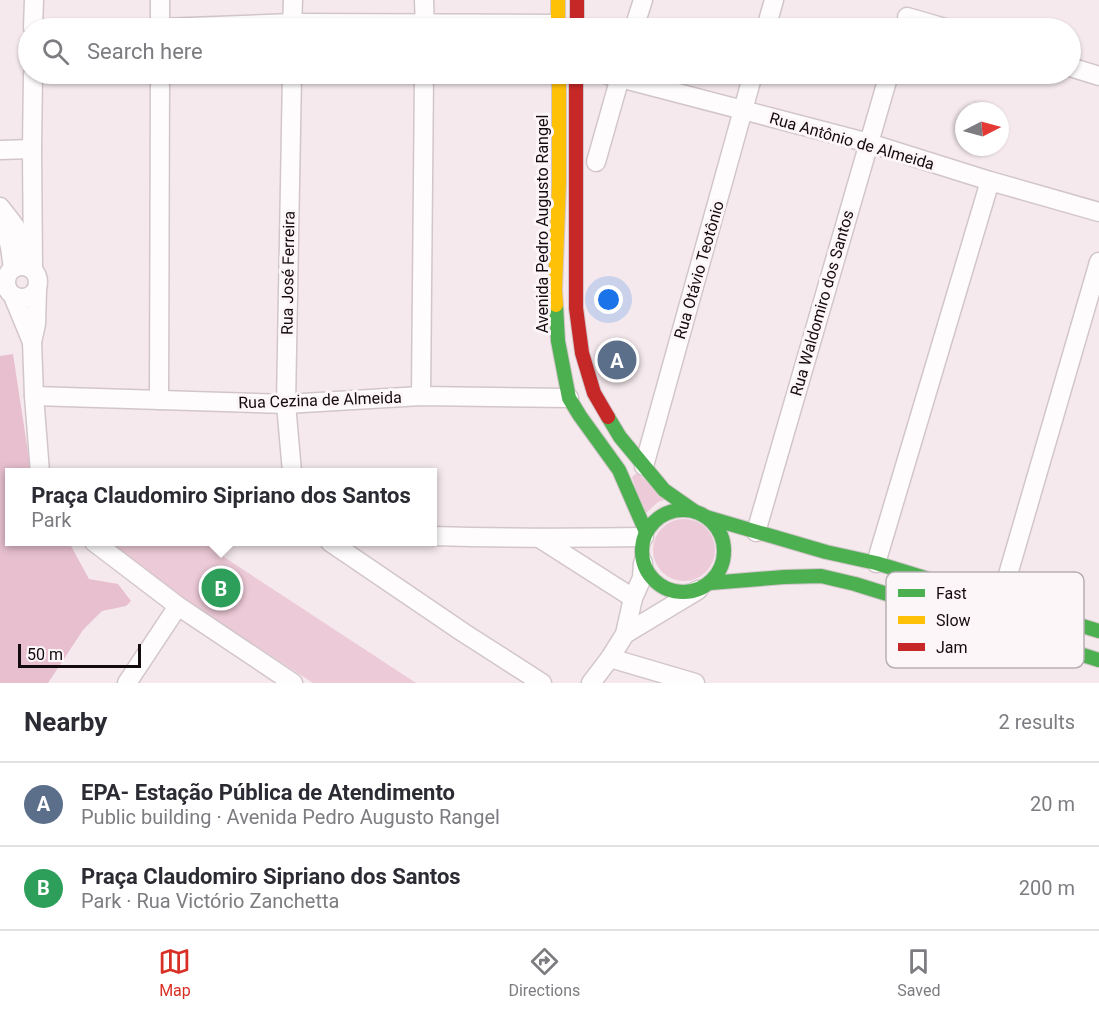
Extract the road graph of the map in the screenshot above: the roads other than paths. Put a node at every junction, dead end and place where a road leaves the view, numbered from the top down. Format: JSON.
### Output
{"nodes":[{"id":1,"x":34,"y":0,"type":"edge"},
{"id":2,"x":160,"y":0,"type":"edge"},
{"id":3,"x":293,"y":0,"type":"edge"},
{"id":4,"x":424,"y":0,"type":"edge"},
{"id":5,"x":558,"y":0,"type":"edge"},
{"id":6,"x":577,"y":0,"type":"edge"},
{"id":7,"x":643,"y":0,"type":"edge"},
{"id":8,"x":774,"y":0,"type":"edge"},
{"id":9,"x":33,"y":18,"type":"edge"},
{"id":10,"x":161,"y":18,"type":"edge"},
{"id":11,"x":292,"y":18,"type":"edge"},
{"id":12,"x":425,"y":18,"type":"edge"},
{"id":13,"x":558,"y":18,"type":"edge"},
{"id":14,"x":577,"y":18,"type":"edge"},
{"id":15,"x":637,"y":18,"type":"edge"},
{"id":16,"x":769,"y":18,"type":"edge"},
{"id":17,"x":1081,"y":70,"type":"edge"},
{"id":18,"x":1099,"y":76,"type":"edge"},
{"id":19,"x":33,"y":84,"type":"edge"},
{"id":20,"x":160,"y":84,"type":"edge"},
{"id":21,"x":292,"y":84,"type":"edge"},
{"id":22,"x":424,"y":84,"type":"edge"},
{"id":23,"x":559,"y":84,"type":"edge"},
{"id":24,"x":576,"y":84,"type":"edge"},
{"id":25,"x":613,"y":84,"type":"edge"},
{"id":26,"x":647,"y":84,"type":"edge"},
{"id":27,"x":750,"y":84,"type":"edge"},
{"id":28,"x":886,"y":84,"type":"edge"},
{"id":29,"x":743,"y":111,"type":"junction"},
{"id":30,"x":869,"y":143,"type":"junction"},
{"id":31,"x":32,"y":149,"type":"junction"},
{"id":32,"x":0,"y":150,"type":"edge"},
{"id":33,"x":596,"y":162,"type":"dead end"},
{"id":34,"x":990,"y":181,"type":"junction"},
{"id":35,"x":0,"y":208,"type":"edge"},
{"id":36,"x":1099,"y":212,"type":"edge"},
{"id":37,"x":1099,"y":262,"type":"edge"},
{"id":38,"x":12,"y":280,"type":"edge"},
{"id":39,"x":32,"y":342,"type":"junction"},
{"id":40,"x":34,"y":396,"type":"junction"},
{"id":41,"x":421,"y":396,"type":"junction"},
{"id":42,"x":569,"y":398,"type":"junction"},
{"id":43,"x":159,"y":400,"type":"junction"},
{"id":44,"x":286,"y":404,"type":"junction"},
{"id":45,"x":644,"y":466,"type":"junction"},
{"id":46,"x":40,"y":468,"type":"edge"},
{"id":47,"x":292,"y":468,"type":"edge"},
{"id":48,"x":700,"y":514,"type":"junction"},
{"id":49,"x":756,"y":532,"type":"junction"},
{"id":50,"x":645,"y":535,"type":"junction"},
{"id":51,"x":437,"y":536,"type":"edge"},
{"id":52,"x":539,"y":538,"type":"junction"},
{"id":53,"x":99,"y":546,"type":"edge"},
{"id":54,"x":336,"y":546,"type":"edge"},
{"id":55,"x":643,"y":563,"type":"junction"},
{"id":56,"x":876,"y":563,"type":"junction"},
{"id":57,"x":905,"y":572,"type":"edge"},
{"id":58,"x":1009,"y":572,"type":"edge"},
{"id":59,"x":704,"y":587,"type":"junction"},
{"id":60,"x":886,"y":594,"type":"edge"},
{"id":61,"x":633,"y":598,"type":"junction"},
{"id":62,"x":178,"y":606,"type":"junction"},
{"id":63,"x":1084,"y":627,"type":"edge"},
{"id":64,"x":1099,"y":631,"type":"edge"},
{"id":65,"x":625,"y":634,"type":"junction"},
{"id":66,"x":1084,"y":655,"type":"edge"},
{"id":67,"x":610,"y":658,"type":"junction"},
{"id":68,"x":1099,"y":660,"type":"edge"},
{"id":69,"x":288,"y":682,"type":"edge"},
{"id":70,"x":127,"y":683,"type":"edge"},
{"id":71,"x":542,"y":683,"type":"edge"},
{"id":72,"x":591,"y":683,"type":"edge"},
{"id":73,"x":695,"y":683,"type":"edge"}],
"edges":[{"from":1,"to":9,"type":"street"},
{"from":2,"to":10,"type":"street"},
{"from":3,"to":11,"type":"street"},
{"from":4,"to":12,"type":"street"},
{"from":5,"to":13,"type":"street"},
{"from":6,"to":14,"type":"street"},
{"from":7,"to":15,"type":"street"},
{"from":8,"to":16,"type":"street"},
{"from":17,"to":18,"type":"street"},
{"from":19,"to":31,"type":"street"},
{"from":20,"to":43,"type":"street"},
{"from":21,"to":44,"type":"street","name":"Rua José Ferreira"},
{"from":22,"to":41,"type":"street"},
{"from":23,"to":42,"type":"street","name":"Avenida Pedro Augusto Rangel"},
{"from":24,"to":45,"type":"street","name":"Avenida Pedro Augusto Rangel"},
{"from":25,"to":33,"type":"street"},
{"from":26,"to":29,"type":"street","name":"Rua Antônio de Almeida"},
{"from":27,"to":29,"type":"street","name":"Rua Otávio Teotônio"},
{"from":28,"to":30,"type":"street","name":"Rua Waldomiro dos Santos"},
{"from":29,"to":30,"type":"street","name":"Rua Antônio de Almeida"},
{"from":29,"to":45,"type":"street","name":"Rua Otávio Teotônio"},
{"from":30,"to":34,"type":"street","name":"Rua Antônio de Almeida"},
{"from":30,"to":49,"type":"street","name":"Rua Waldomiro dos Santos"},
{"from":31,"to":32,"type":"street"},
{"from":31,"to":38,"type":"street"},
{"from":34,"to":36,"type":"street","name":"Rua Antônio de Almeida"},
{"from":34,"to":56,"type":"street"},
{"from":35,"to":38,"type":"street"},
{"from":37,"to":58,"type":"street"},
{"from":38,"to":39,"type":"street"},
{"from":38,"to":39,"type":"street"},
{"from":39,"to":40,"type":"street"},
{"from":40,"to":43,"type":"street","name":"Rua Cezina de Almeida"},
{"from":40,"to":46,"type":"street"},
{"from":41,"to":42,"type":"street","name":"Rua Cezina de Almeida"},
{"from":41,"to":44,"type":"street","name":"Rua Cezina de Almeida"},
{"from":42,"to":50,"type":"street","name":"Avenida Pedro Augusto Rangel"},
{"from":43,"to":44,"type":"street","name":"Rua Cezina de Almeida"},
{"from":44,"to":47,"type":"street","name":"Rua José Ferreira"},
{"from":45,"to":48,"type":"street","name":"Avenida Pedro Augusto Rangel"},
{"from":48,"to":49,"type":"street","name":"Avenida Pedro Augusto Rangel"},
{"from":48,"to":50,"type":"street"},
{"from":48,"to":59,"type":"street"},
{"from":49,"to":56,"type":"street","name":"Avenida Pedro Augusto Rangel"},
{"from":50,"to":52,"type":"street"},
{"from":50,"to":55,"type":"street"},
{"from":51,"to":52,"type":"street"},
{"from":52,"to":61,"type":"street"},
{"from":53,"to":62,"type":"street"},
{"from":54,"to":71,"type":"street"},
{"from":55,"to":59,"type":"street"},
{"from":55,"to":61,"type":"street"},
{"from":56,"to":57,"type":"street","name":"Avenida Pedro Augusto Rangel"},
{"from":59,"to":60,"type":"street"},
{"from":59,"to":65,"type":"street"},
{"from":61,"to":65,"type":"street"},
{"from":62,"to":69,"type":"street"},
{"from":62,"to":70,"type":"street"},
{"from":63,"to":64,"type":"street","name":"Avenida Pedro Augusto Rangel"},
{"from":65,"to":67,"type":"street"},
{"from":66,"to":68,"type":"street"},
{"from":67,"to":72,"type":"street"},
{"from":67,"to":73,"type":"street"}]}
